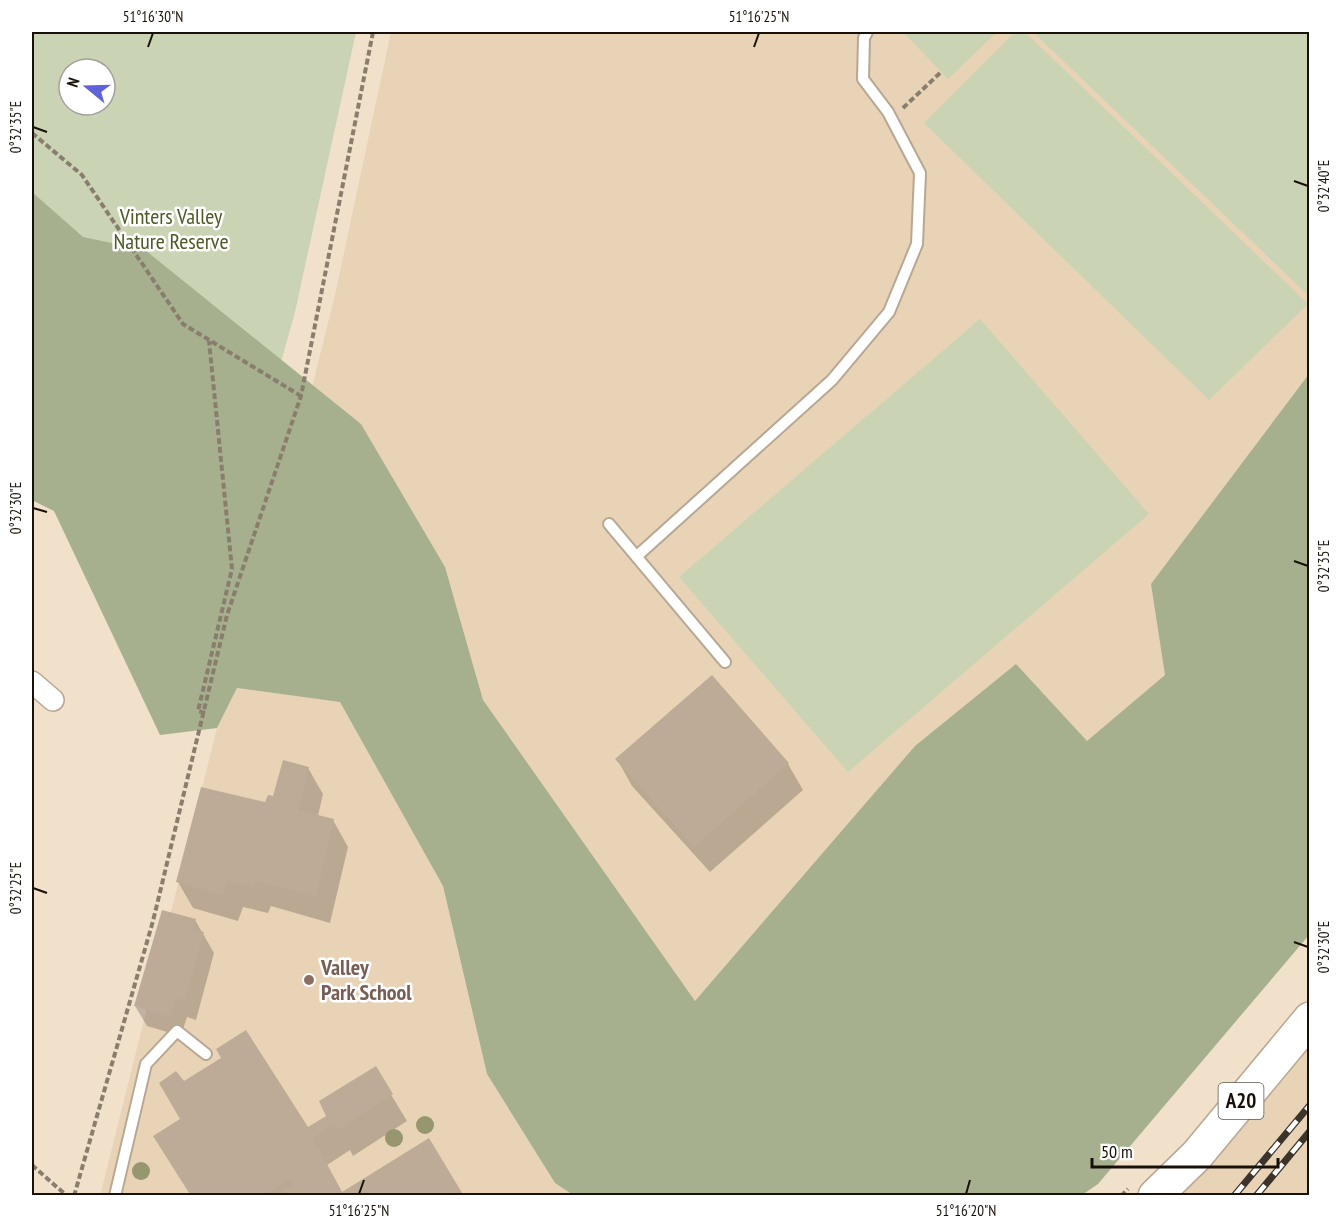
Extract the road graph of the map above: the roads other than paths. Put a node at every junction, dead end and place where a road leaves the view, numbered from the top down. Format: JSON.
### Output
{"nodes":[{"id":1,"x":867,"y":32,"type":"edge"},
{"id":2,"x":609,"y":524,"type":"dead end"},
{"id":3,"x":637,"y":556,"type":"junction"},
{"id":4,"x":725,"y":662,"type":"dead end"},
{"id":5,"x":32,"y":682,"type":"edge"},
{"id":6,"x":53,"y":700,"type":"dead end"},
{"id":7,"x":1310,"y":1019,"type":"edge"},
{"id":8,"x":206,"y":1054,"type":"dead end"},
{"id":9,"x":115,"y":1196,"type":"edge"},
{"id":10,"x":1155,"y":1196,"type":"edge"}],
"edges":[{"from":1,"to":3,"type":"lane"},
{"from":2,"to":3,"type":"lane"},
{"from":3,"to":4,"type":"lane"},
{"from":5,"to":6,"type":"street"},
{"from":7,"to":10,"type":"main road","number":"A20"},
{"from":8,"to":9,"type":"lane"}]}
